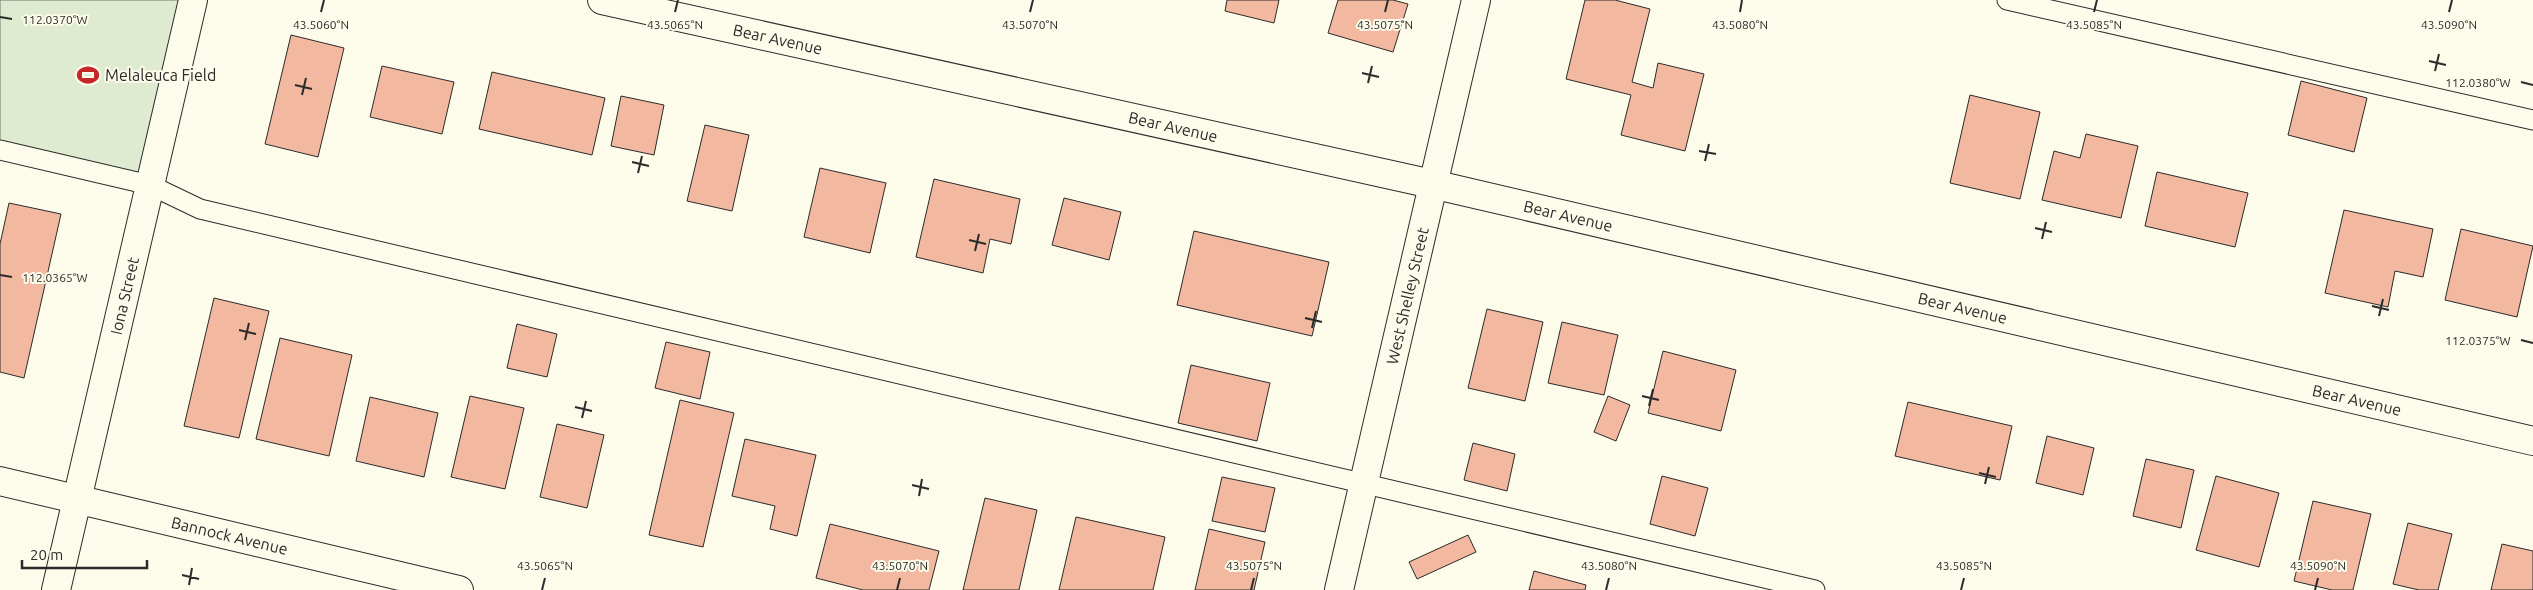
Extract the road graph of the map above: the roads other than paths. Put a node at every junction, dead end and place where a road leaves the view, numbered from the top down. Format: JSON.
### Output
{"nodes":[{"id":1,"x":193,"y":0,"type":"edge"},
{"id":2,"x":602,"y":0,"type":"edge"},
{"id":3,"x":1476,"y":0,"type":"edge"},
{"id":4,"x":2007,"y":0,"type":"edge"},
{"id":5,"x":2533,"y":120,"type":"edge"},
{"id":6,"x":0,"y":150,"type":"edge"},
{"id":7,"x":1432,"y":184,"type":"junction"},
{"id":8,"x":150,"y":185,"type":"junction"},
{"id":9,"x":2533,"y":441,"type":"edge"},
{"id":10,"x":0,"y":481,"type":"edge"},
{"id":11,"x":1364,"y":485,"type":"junction"},
{"id":12,"x":77,"y":498,"type":"junction"},
{"id":13,"x":56,"y":590,"type":"edge"},
{"id":14,"x":459,"y":590,"type":"edge"},
{"id":15,"x":1339,"y":590,"type":"edge"},
{"id":16,"x":1815,"y":590,"type":"edge"}],
"edges":[{"from":1,"to":8,"type":"street","name":"Iona Street"},
{"from":2,"to":7,"type":"street","name":"Bear Avenue"},
{"from":3,"to":7,"type":"street","name":"West Shelley Street"},
{"from":4,"to":5,"type":"lane"},
{"from":6,"to":8,"type":"lane"},
{"from":7,"to":9,"type":"street","name":"Bear Avenue"},
{"from":7,"to":11,"type":"street","name":"West Shelley Street"},
{"from":8,"to":11,"type":"lane"},
{"from":8,"to":12,"type":"street","name":"Iona Street"},
{"from":10,"to":12,"type":"street","name":"Bannock Avenue"},
{"from":11,"to":15,"type":"street","name":"West Shelley Street"},
{"from":11,"to":16,"type":"lane"},
{"from":12,"to":13,"type":"street","name":"Iona Street"},
{"from":12,"to":14,"type":"street","name":"Bannock Avenue"}]}
